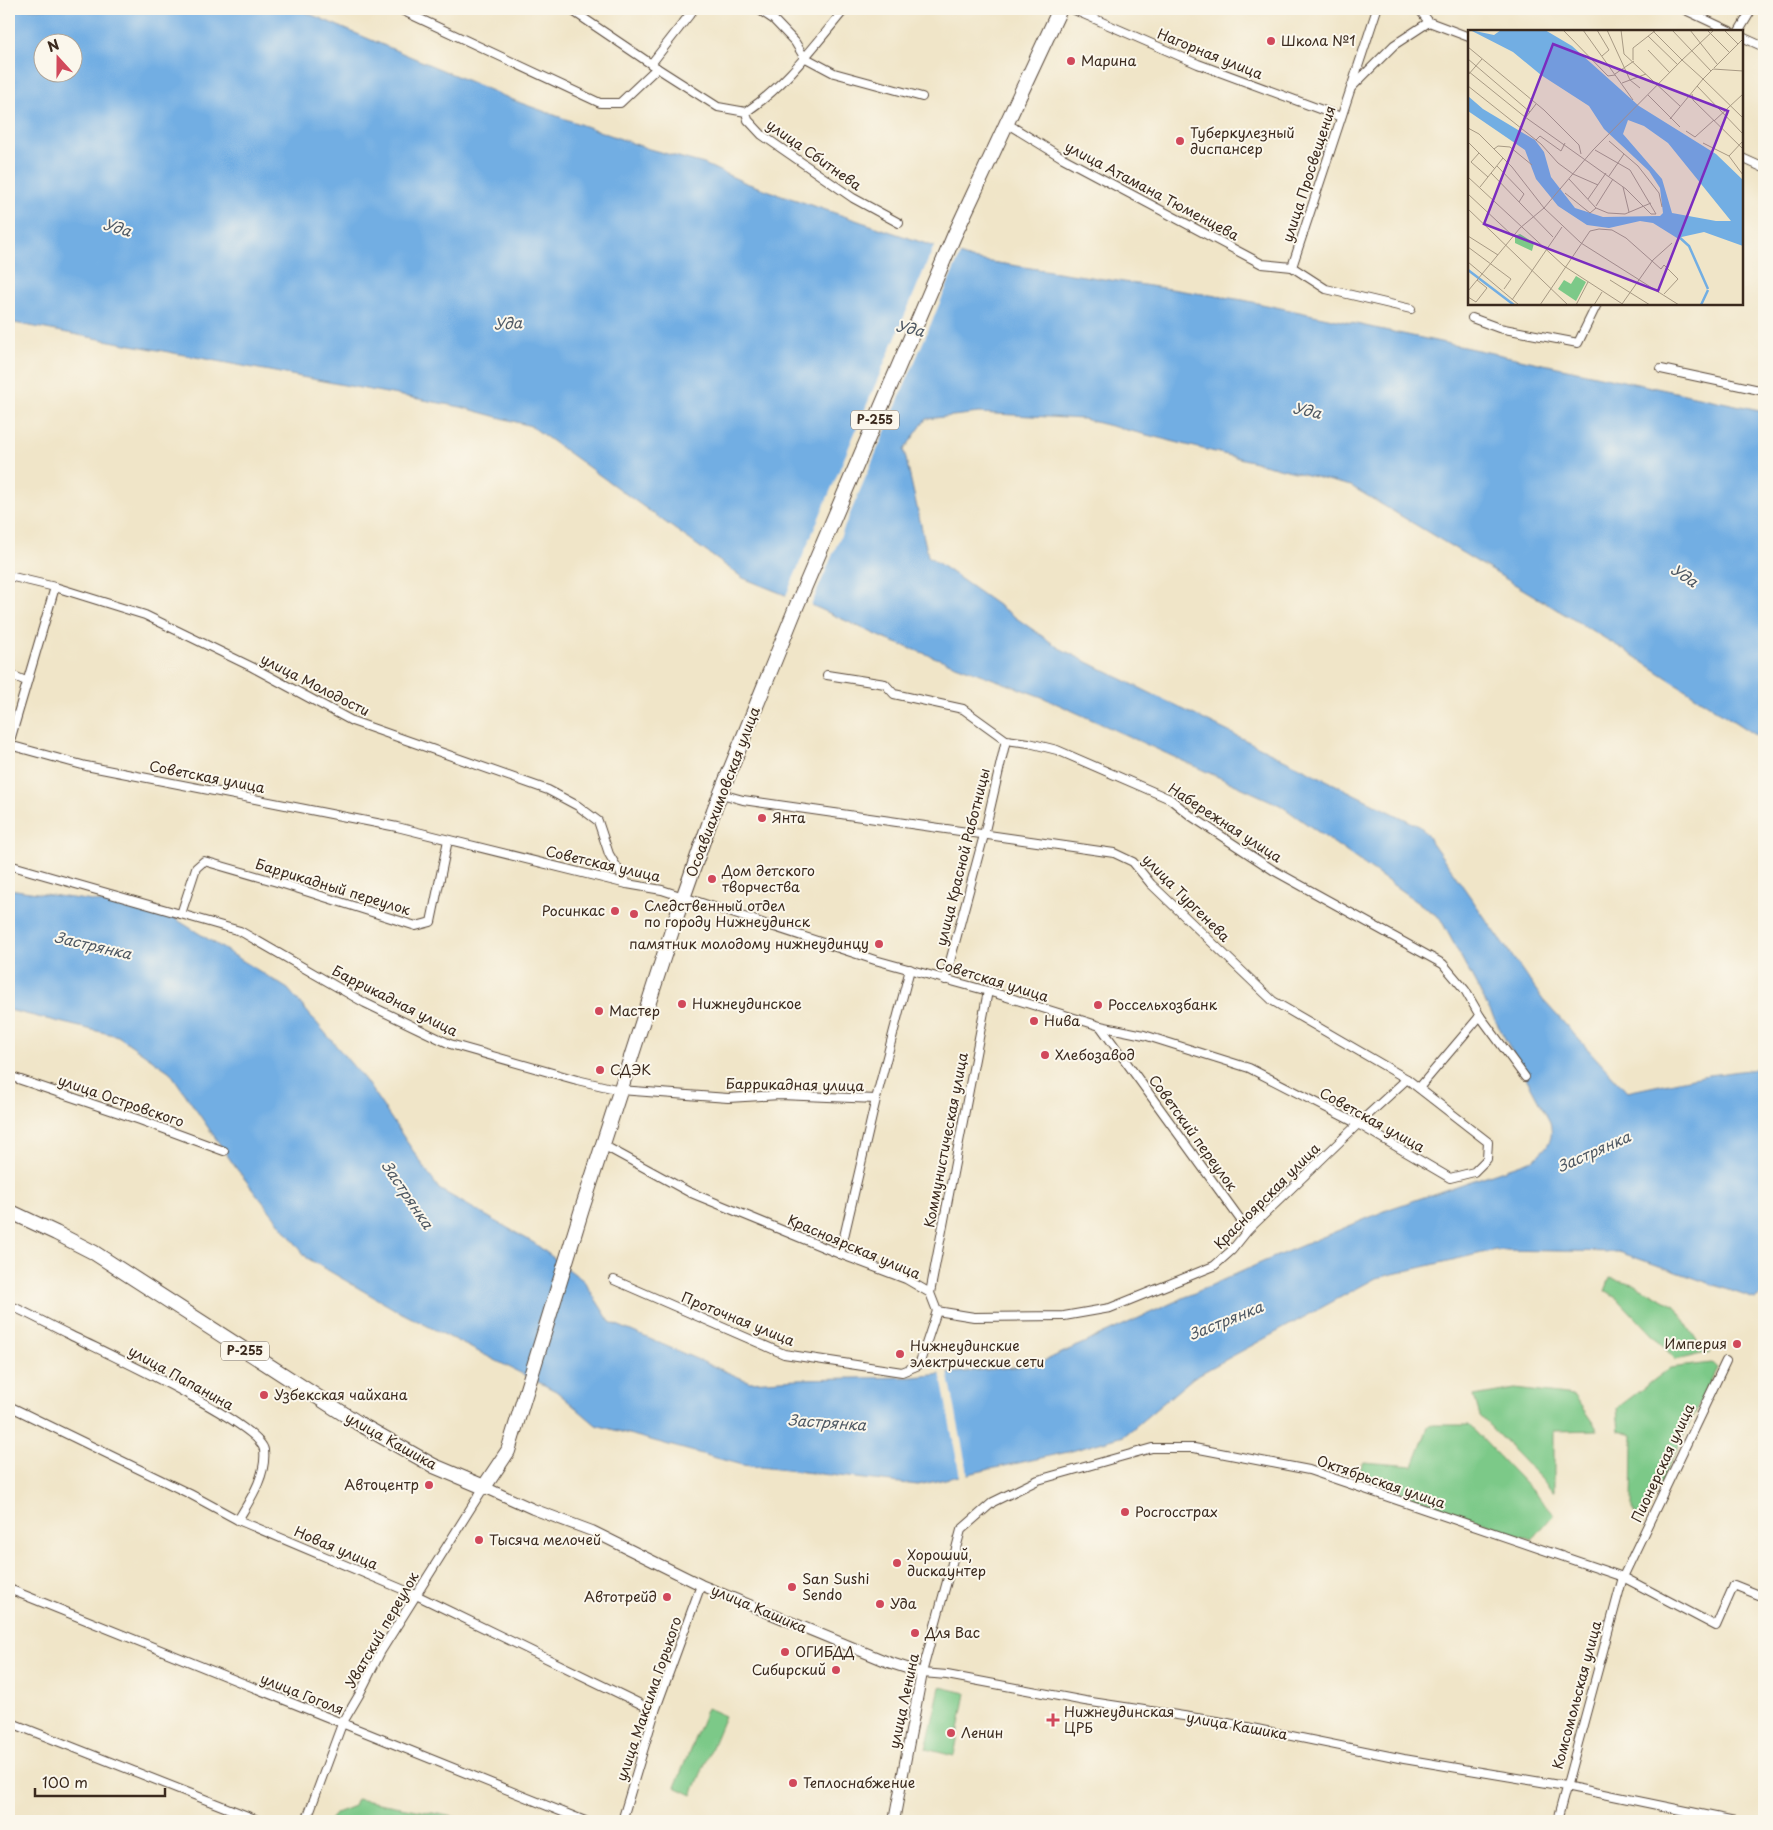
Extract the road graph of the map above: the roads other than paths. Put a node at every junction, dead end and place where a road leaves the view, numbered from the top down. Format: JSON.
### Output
{"nodes":[{"id":1,"x":399,"y":9,"type":"edge"},
{"id":2,"x":570,"y":9,"type":"edge"},
{"id":3,"x":694,"y":9,"type":"edge"},
{"id":4,"x":758,"y":9,"type":"edge"},
{"id":5,"x":845,"y":9,"type":"edge"},
{"id":6,"x":1060,"y":9,"type":"edge"},
{"id":7,"x":1072,"y":9,"type":"edge"},
{"id":8,"x":1377,"y":9,"type":"edge"},
{"id":9,"x":1419,"y":9,"type":"edge"},
{"id":10,"x":1683,"y":9,"type":"edge"},
{"id":11,"x":1752,"y":9,"type":"edge"},
{"id":12,"x":1428,"y":22,"type":"junction"},
{"id":13,"x":1728,"y":30,"type":"edge"},
{"id":14,"x":1740,"y":30,"type":"edge"},
{"id":15,"x":1743,"y":37,"type":"edge"},
{"id":16,"x":1468,"y":38,"type":"edge"},
{"id":17,"x":1764,"y":47,"type":"edge"},
{"id":18,"x":804,"y":58,"type":"junction"},
{"id":19,"x":654,"y":66,"type":"junction"},
{"id":20,"x":1350,"y":89,"type":"junction"},
{"id":21,"x":922,"y":97,"type":"dead end"},
{"id":22,"x":746,"y":112,"type":"junction"},
{"id":23,"x":1341,"y":117,"type":"junction"},
{"id":24,"x":1006,"y":123,"type":"junction"},
{"id":25,"x":1743,"y":158,"type":"edge"},
{"id":26,"x":1764,"y":168,"type":"edge"},
{"id":27,"x":899,"y":223,"type":"dead end"},
{"id":28,"x":1292,"y":267,"type":"junction"},
{"id":29,"x":1597,"y":305,"type":"edge"},
{"id":30,"x":1411,"y":309,"type":"dead end"},
{"id":31,"x":1472,"y":318,"type":"dead end"},
{"id":32,"x":1661,"y":369,"type":"dead end"},
{"id":33,"x":1764,"y":391,"type":"edge"},
{"id":34,"x":9,"y":576,"type":"edge"},
{"id":35,"x":55,"y":587,"type":"junction"},
{"id":36,"x":9,"y":674,"type":"edge"},
{"id":37,"x":827,"y":675,"type":"dead end"},
{"id":38,"x":26,"y":680,"type":"junction"},
{"id":39,"x":1006,"y":740,"type":"junction"},
{"id":40,"x":9,"y":745,"type":"edge"},
{"id":41,"x":721,"y":794,"type":"junction"},
{"id":42,"x":984,"y":835,"type":"junction"},
{"id":43,"x":448,"y":840,"type":"junction"},
{"id":44,"x":9,"y":865,"type":"edge"},
{"id":45,"x":627,"y":884,"type":"junction"},
{"id":46,"x":684,"y":897,"type":"junction"},
{"id":47,"x":181,"y":914,"type":"junction"},
{"id":48,"x":910,"y":969,"type":"junction"},
{"id":49,"x":945,"y":980,"type":"junction"},
{"id":50,"x":988,"y":991,"type":"junction"},
{"id":51,"x":1480,"y":1016,"type":"junction"},
{"id":52,"x":1100,"y":1026,"type":"junction"},
{"id":53,"x":9,"y":1076,"type":"edge"},
{"id":54,"x":1525,"y":1077,"type":"dead end"},
{"id":55,"x":1407,"y":1079,"type":"junction"},
{"id":56,"x":1419,"y":1088,"type":"junction"},
{"id":57,"x":620,"y":1090,"type":"junction"},
{"id":58,"x":876,"y":1099,"type":"junction"},
{"id":59,"x":1358,"y":1124,"type":"junction"},
{"id":60,"x":603,"y":1145,"type":"junction"},
{"id":61,"x":224,"y":1151,"type":"dead end"},
{"id":62,"x":1450,"y":1178,"type":"joint"},
{"id":63,"x":9,"y":1211,"type":"edge"},
{"id":64,"x":1248,"y":1230,"type":"junction"},
{"id":65,"x":840,"y":1254,"type":"junction"},
{"id":66,"x":614,"y":1280,"type":"dead end"},
{"id":67,"x":930,"y":1293,"type":"junction"},
{"id":68,"x":9,"y":1305,"type":"edge"},
{"id":69,"x":937,"y":1311,"type":"junction"},
{"id":70,"x":1726,"y":1361,"type":"dead end"},
{"id":71,"x":9,"y":1406,"type":"edge"},
{"id":72,"x":484,"y":1487,"type":"junction"},
{"id":73,"x":238,"y":1520,"type":"junction"},
{"id":74,"x":961,"y":1530,"type":"joint"},
{"id":75,"x":1623,"y":1577,"type":"junction"},
{"id":76,"x":701,"y":1585,"type":"junction"},
{"id":77,"x":9,"y":1589,"type":"edge"},
{"id":78,"x":416,"y":1595,"type":"junction"},
{"id":79,"x":1764,"y":1597,"type":"edge"},
{"id":80,"x":922,"y":1673,"type":"junction"},
{"id":81,"x":655,"y":1711,"type":"junction"},
{"id":82,"x":9,"y":1722,"type":"edge"},
{"id":83,"x":342,"y":1724,"type":"junction"},
{"id":84,"x":1565,"y":1786,"type":"junction"},
{"id":85,"x":260,"y":1821,"type":"edge"},
{"id":86,"x":306,"y":1821,"type":"edge"},
{"id":87,"x":586,"y":1821,"type":"edge"},
{"id":88,"x":622,"y":1821,"type":"edge"},
{"id":89,"x":894,"y":1821,"type":"edge"},
{"id":90,"x":1557,"y":1821,"type":"edge"},
{"id":91,"x":1735,"y":1821,"type":"edge"}],
"edges":[{"from":1,"to":19,"type":"street"},
{"from":2,"to":19,"type":"street"},
{"from":3,"to":19,"type":"street"},
{"from":4,"to":18,"type":"street"},
{"from":5,"to":18,"type":"street"},
{"from":6,"to":24,"type":"highway","number":"Р-255"},
{"from":7,"to":23,"type":"street","name":"Нагорная улица"},
{"from":8,"to":20,"type":"street","name":"улица Просвещения"},
{"from":9,"to":12,"type":"street"},
{"from":10,"to":13,"type":"street"},
{"from":11,"to":14,"type":"street"},
{"from":12,"to":16,"type":"street"},
{"from":12,"to":20,"type":"street","name":"улица Просвещения"},
{"from":15,"to":17,"type":"street"},
{"from":18,"to":21,"type":"street"},
{"from":18,"to":22,"type":"street"},
{"from":19,"to":22,"type":"street"},
{"from":20,"to":23,"type":"street","name":"улица Просвещения"},
{"from":22,"to":27,"type":"street","name":"улица Сбитнева"},
{"from":23,"to":28,"type":"street","name":"улица Просвещения"},
{"from":24,"to":28,"type":"street","name":"улица Атамана Тюменцева"},
{"from":24,"to":41,"type":"highway","name":"Осоавиахимовская улица","number":"Р-255"},
{"from":25,"to":26,"type":"street"},
{"from":28,"to":30,"type":"street"},
{"from":29,"to":31,"type":"street"},
{"from":32,"to":33,"type":"street"},
{"from":34,"to":35,"type":"street","name":"улица Молодости"},
{"from":35,"to":38,"type":"street","name":"Советская улица"},
{"from":35,"to":45,"type":"street","name":"улица Молодости"},
{"from":36,"to":38,"type":"street"},
{"from":37,"to":39,"type":"street","name":"Набережная улица"},
{"from":38,"to":40,"type":"street","name":"Советская улица"},
{"from":39,"to":42,"type":"street","name":"улица Красной Работницы"},
{"from":39,"to":51,"type":"street","name":"Набережная улица"},
{"from":40,"to":43,"type":"street","name":"Советская улица"},
{"from":41,"to":42,"type":"street","name":"улица Тургенева"},
{"from":41,"to":46,"type":"highway","name":"Осоавиахимовская улица","number":"Р-255"},
{"from":42,"to":49,"type":"street","name":"улица Красной Работницы"},
{"from":42,"to":55,"type":"street","name":"улица Тургенева"},
{"from":43,"to":45,"type":"street","name":"Советская улица"},
{"from":43,"to":47,"type":"street","name":"Баррикадный переулок"},
{"from":44,"to":47,"type":"street","name":"Баррикадная улица"},
{"from":45,"to":46,"type":"street","name":"Советская улица"},
{"from":46,"to":48,"type":"street","name":"Советская улица"},
{"from":46,"to":57,"type":"highway","name":"Осоавиахимовская улица","number":"Р-255"},
{"from":47,"to":57,"type":"street","name":"Баррикадная улица"},
{"from":48,"to":49,"type":"street","name":"Советская улица"},
{"from":48,"to":58,"type":"street"},
{"from":49,"to":50,"type":"street","name":"Советская улица"},
{"from":50,"to":52,"type":"street","name":"Советская улица"},
{"from":50,"to":67,"type":"street","name":"Коммунистическая улица"},
{"from":51,"to":54,"type":"street","name":"Набережная улица"},
{"from":51,"to":56,"type":"street"},
{"from":52,"to":59,"type":"street","name":"Советская улица"},
{"from":52,"to":64,"type":"street","name":"Советский переулок"},
{"from":53,"to":61,"type":"street","name":"улица Островского"},
{"from":55,"to":56,"type":"street","name":"улица Тургенева"},
{"from":55,"to":59,"type":"street","name":"Красноярская улица"},
{"from":56,"to":62,"type":"street","name":"улица Тургенева"},
{"from":57,"to":58,"type":"street","name":"Баррикадная улица"},
{"from":57,"to":60,"type":"highway","name":"Осоавиахимовская улица","number":"Р-255"},
{"from":58,"to":65,"type":"street"},
{"from":59,"to":62,"type":"street","name":"Советская улица"},
{"from":59,"to":64,"type":"street","name":"Красноярская улица"},
{"from":60,"to":65,"type":"street","name":"Красноярская улица"},
{"from":60,"to":72,"type":"highway","name":"Осоавиахимовская улица","number":"Р-255"},
{"from":63,"to":72,"type":"highway","name":"улица Кашика","number":"Р-255"},
{"from":64,"to":69,"type":"street","name":"Красноярская улица"},
{"from":65,"to":67,"type":"street","name":"Красноярская улица"},
{"from":66,"to":69,"type":"street","name":"Проточная улица"},
{"from":67,"to":69,"type":"street","name":"Красноярская улица"},
{"from":68,"to":73,"type":"street","name":"улица Папанина"},
{"from":70,"to":75,"type":"street","name":"Пионерская улица"},
{"from":71,"to":73,"type":"street","name":"Новая улица"},
{"from":72,"to":76,"type":"street","name":"улица Кашика"},
{"from":72,"to":78,"type":"street","name":"Уватский переулок"},
{"from":73,"to":78,"type":"street","name":"Новая улица"},
{"from":74,"to":75,"type":"street","name":"Октябрьская улица"},
{"from":74,"to":80,"type":"street","name":"улица Ленина"},
{"from":75,"to":79,"type":"street","name":"Октябрьская улица"},
{"from":75,"to":84,"type":"street","name":"Комсомольская улица"},
{"from":76,"to":80,"type":"street","name":"улица Кашика"},
{"from":76,"to":81,"type":"street","name":"улица Максима Горького"},
{"from":77,"to":83,"type":"street","name":"улица Гоголя"},
{"from":78,"to":81,"type":"street","name":"Новая улица"},
{"from":78,"to":83,"type":"street","name":"Уватский переулок"},
{"from":80,"to":84,"type":"street","name":"улица Кашика"},
{"from":80,"to":89,"type":"street","name":"улица Ленина"},
{"from":81,"to":88,"type":"street","name":"улица Максима Горького"},
{"from":82,"to":85,"type":"street"},
{"from":83,"to":86,"type":"street","name":"Уватский переулок"},
{"from":83,"to":87,"type":"street","name":"улица Гоголя"},
{"from":84,"to":90,"type":"street","name":"Комсомольская улица"},
{"from":84,"to":91,"type":"street","name":"улица Кашика"}]}
